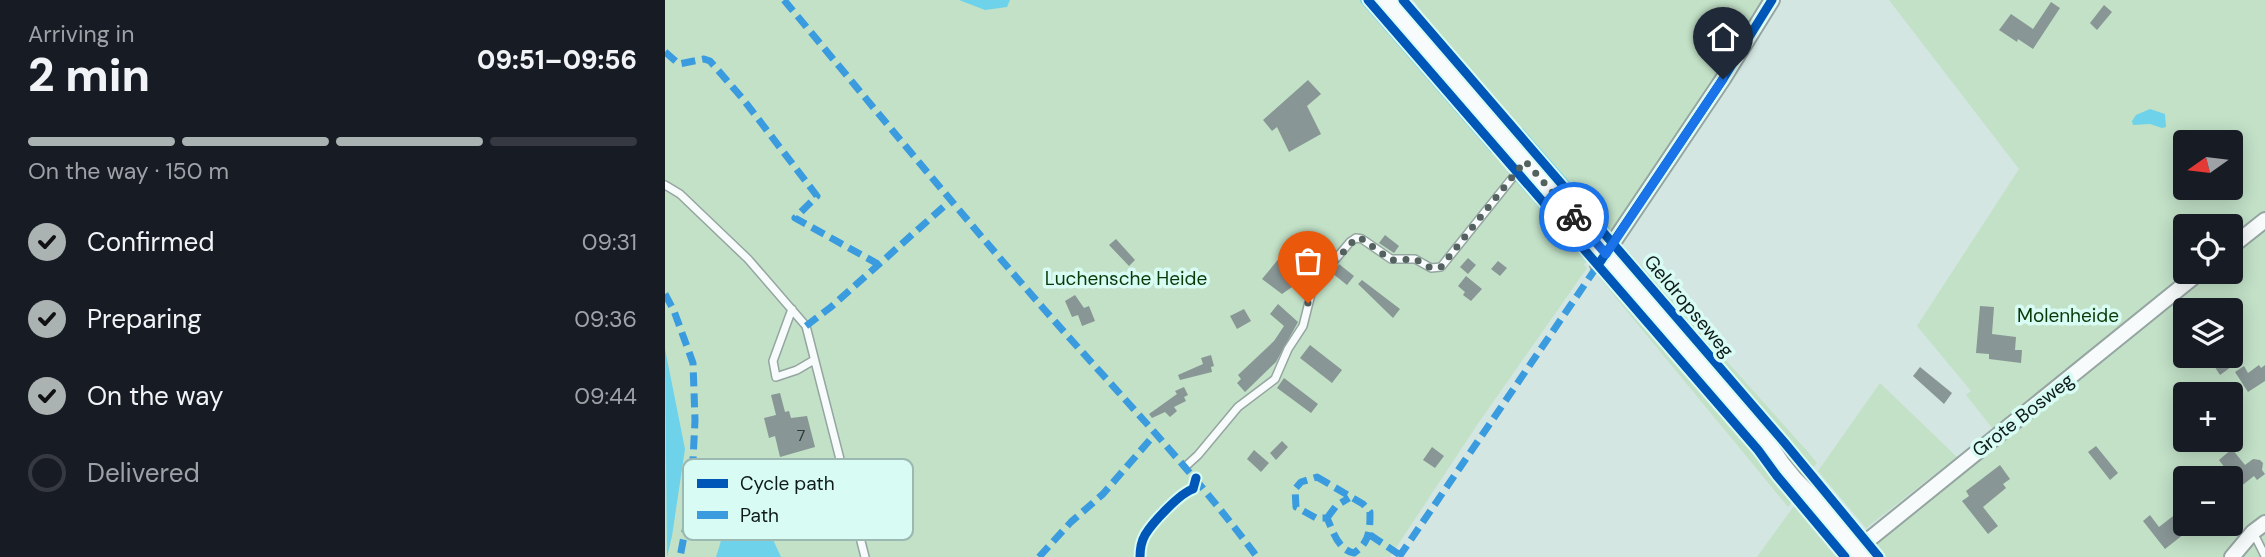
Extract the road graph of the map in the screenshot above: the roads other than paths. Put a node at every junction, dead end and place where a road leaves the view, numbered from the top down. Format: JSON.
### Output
{"nodes":[{"id":1,"x":1385,"y":0,"type":"edge"},
{"id":2,"x":1773,"y":0,"type":"edge"},
{"id":3,"x":1525,"y":161,"type":"junction"},
{"id":4,"x":665,"y":185,"type":"edge"},
{"id":5,"x":2265,"y":220,"type":"edge"},
{"id":6,"x":2243,"y":237,"type":"edge"},
{"id":7,"x":1602,"y":259,"type":"junction"},
{"id":8,"x":2185,"y":284,"type":"edge"},
{"id":9,"x":792,"y":309,"type":"junction"},
{"id":10,"x":814,"y":360,"type":"junction"},
{"id":11,"x":840,"y":459,"type":"edge"},
{"id":12,"x":1186,"y":466,"type":"dead end"},
{"id":13,"x":2265,"y":523,"type":"edge"},
{"id":14,"x":2253,"y":532,"type":"junction"},
{"id":15,"x":861,"y":540,"type":"edge"},
{"id":16,"x":1859,"y":553,"type":"edge"},
{"id":17,"x":2265,"y":556,"type":"edge"},
{"id":18,"x":865,"y":557,"type":"edge"},
{"id":19,"x":2232,"y":557,"type":"edge"}],
"edges":[{"from":1,"to":3,"type":"main road","name":"Geldropseweg"},
{"from":2,"to":7,"type":"street"},
{"from":3,"to":7,"type":"main road","name":"Geldropseweg"},
{"from":3,"to":12,"type":"lane"},
{"from":4,"to":9,"type":"lane"},
{"from":5,"to":6,"type":"street"},
{"from":7,"to":16,"type":"main road","name":"Geldropseweg"},
{"from":8,"to":16,"type":"street","name":"Grote Bosweg"},
{"from":9,"to":10,"type":"lane"},
{"from":9,"to":10,"type":"lane"},
{"from":10,"to":11,"type":"lane"},
{"from":13,"to":14,"type":"street"},
{"from":14,"to":17,"type":"lane"},
{"from":14,"to":19,"type":"street"},
{"from":15,"to":18,"type":"lane"}]}
